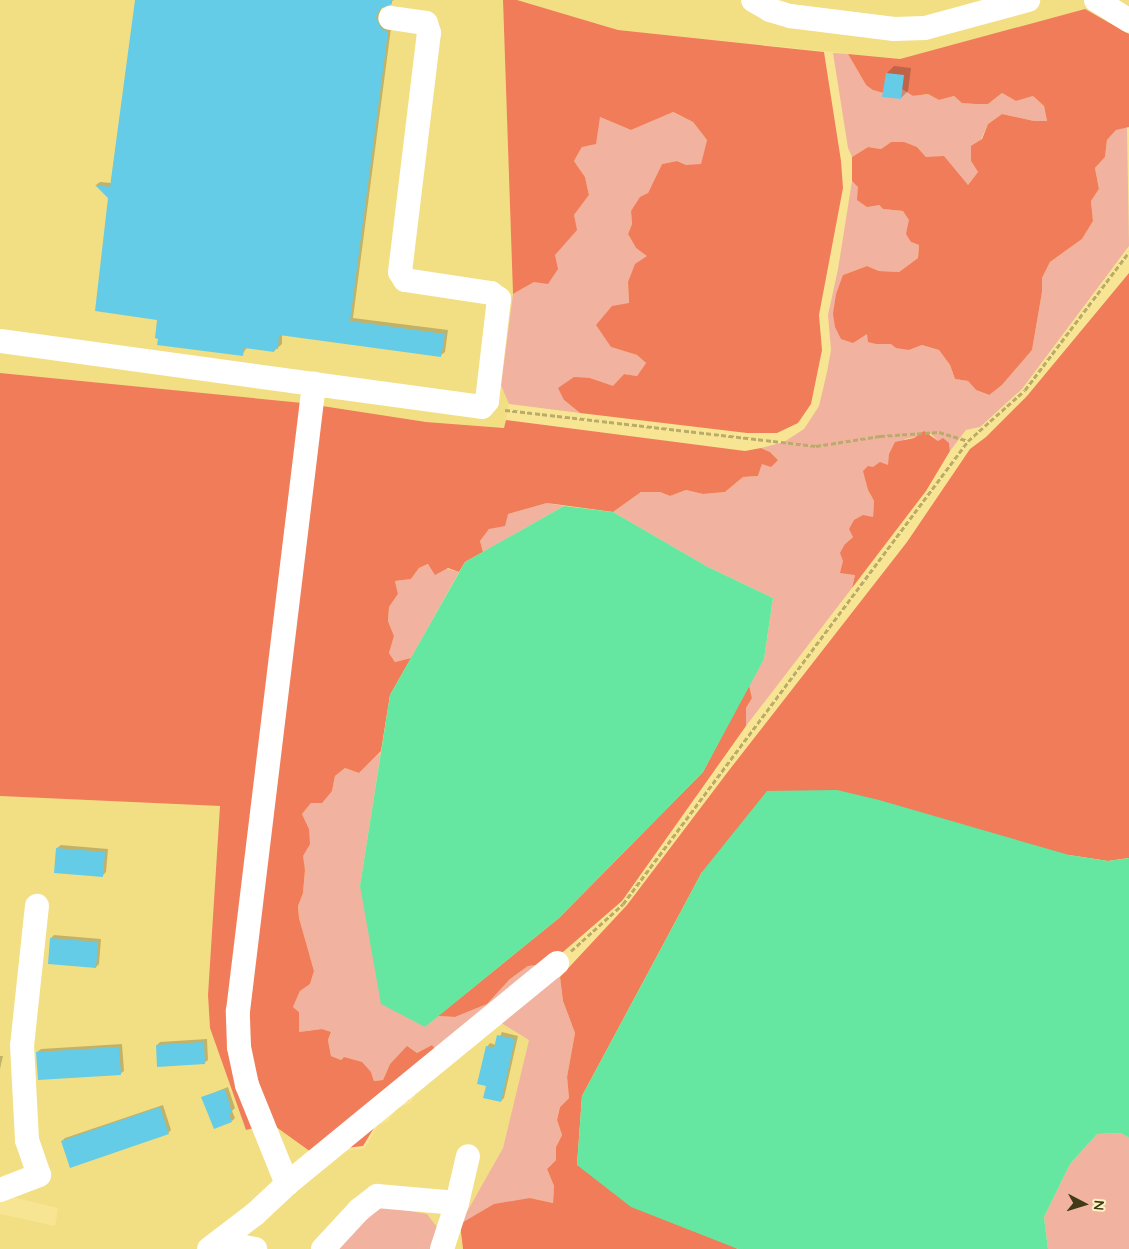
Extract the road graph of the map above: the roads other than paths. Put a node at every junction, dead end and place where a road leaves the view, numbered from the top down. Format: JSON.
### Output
{"nodes":[{"id":1,"x":753,"y":0,"type":"edge"},
{"id":2,"x":1028,"y":0,"type":"edge"},
{"id":3,"x":1104,"y":3,"type":"edge"},
{"id":4,"x":390,"y":18,"type":"dead end"},
{"id":5,"x":1129,"y":21,"type":"edge"},
{"id":6,"x":0,"y":342,"type":"edge"},
{"id":7,"x":314,"y":384,"type":"junction"},
{"id":8,"x":36,"y":906,"type":"dead end"},
{"id":9,"x":557,"y":963,"type":"road end"},
{"id":10,"x":468,"y":1156,"type":"dead end"},
{"id":11,"x":287,"y":1184,"type":"junction"},
{"id":12,"x":0,"y":1190,"type":"edge"},
{"id":13,"x":457,"y":1203,"type":"junction"},
{"id":14,"x":214,"y":1245,"type":"edge"},
{"id":15,"x":255,"y":1249,"type":"edge"},
{"id":16,"x":323,"y":1249,"type":"edge"},
{"id":17,"x":442,"y":1249,"type":"edge"}],
"edges":[{"from":1,"to":2,"type":"lane"},
{"from":3,"to":5,"type":"lane"},
{"from":4,"to":7,"type":"lane"},
{"from":6,"to":7,"type":"lane"},
{"from":7,"to":11,"type":"lane"},
{"from":8,"to":12,"type":"lane"},
{"from":9,"to":11,"type":"lane"},
{"from":10,"to":13,"type":"lane"},
{"from":11,"to":14,"type":"lane"},
{"from":13,"to":16,"type":"lane"},
{"from":13,"to":17,"type":"lane"},
{"from":14,"to":15,"type":"lane"}]}
